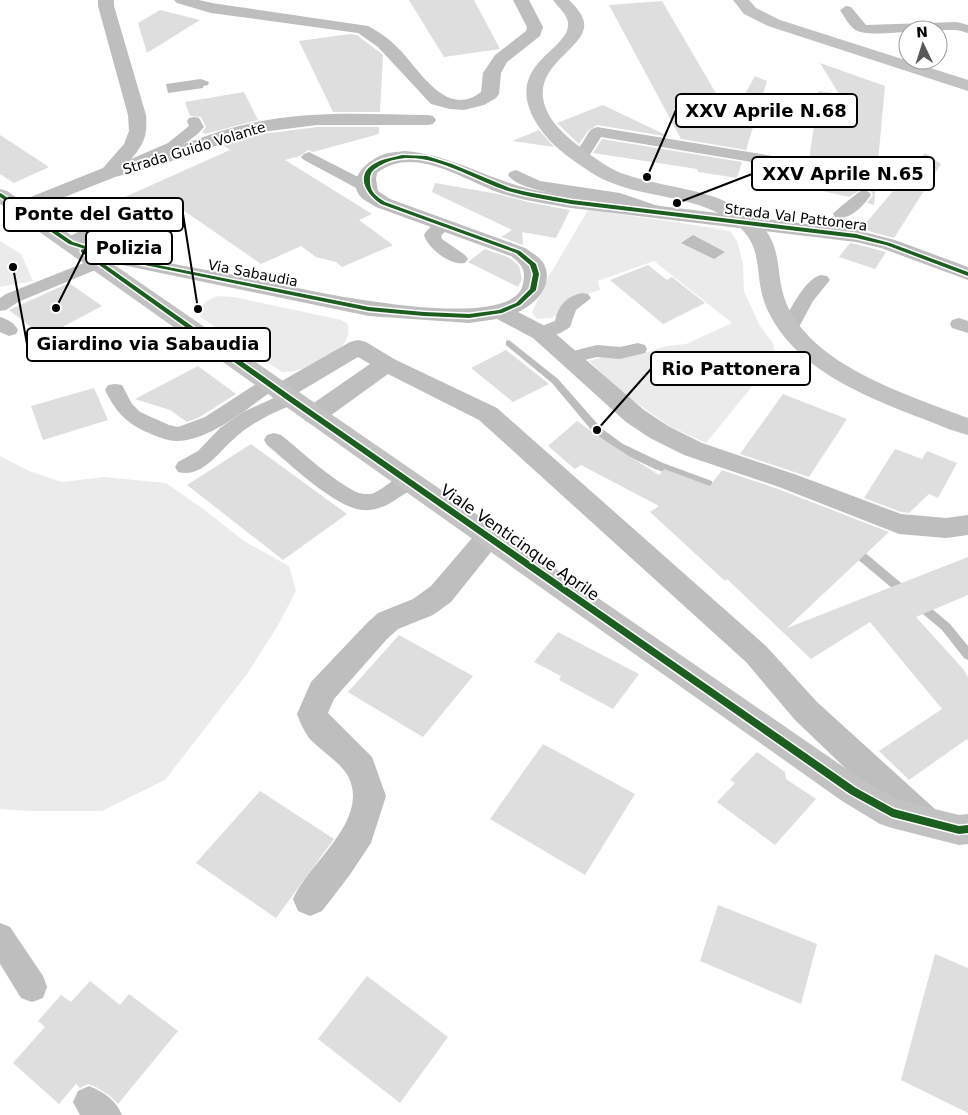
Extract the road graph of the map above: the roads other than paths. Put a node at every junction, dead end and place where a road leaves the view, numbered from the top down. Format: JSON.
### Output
{"nodes":[{"id":1,"x":106,"y":0,"type":"edge"},
{"id":2,"x":182,"y":0,"type":"edge"},
{"id":3,"x":521,"y":0,"type":"edge"},
{"id":4,"x":561,"y":0,"type":"edge"},
{"id":5,"x":741,"y":0,"type":"edge"},
{"id":6,"x":846,"y":10,"type":"dead end"},
{"id":7,"x":968,"y":30,"type":"edge"},
{"id":8,"x":968,"y":86,"type":"edge"},
{"id":9,"x":427,"y":120,"type":"dead end"},
{"id":10,"x":194,"y":121,"type":"dead end"},
{"id":11,"x":310,"y":156,"type":"dead end"},
{"id":12,"x":581,"y":158,"type":"junction"},
{"id":13,"x":110,"y":172,"type":"junction"},
{"id":14,"x":516,"y":175,"type":"dead end"},
{"id":15,"x":844,"y":175,"type":"dead end"},
{"id":16,"x":366,"y":187,"type":"junction"},
{"id":17,"x":0,"y":195,"type":"edge"},
{"id":18,"x":863,"y":195,"type":"dead end"},
{"id":19,"x":113,"y":205,"type":"dead end"},
{"id":20,"x":20,"y":208,"type":"junction"},
{"id":21,"x":658,"y":211,"type":"junction"},
{"id":22,"x":840,"y":214,"type":"dead end"},
{"id":23,"x":750,"y":224,"type":"junction"},
{"id":24,"x":443,"y":225,"type":"junction"},
{"id":25,"x":71,"y":243,"type":"junction"},
{"id":26,"x":459,"y":259,"type":"dead end"},
{"id":27,"x":99,"y":262,"type":"junction"},
{"id":28,"x":968,"y":274,"type":"edge"},
{"id":29,"x":821,"y":280,"type":"dead end"},
{"id":30,"x":582,"y":298,"type":"dead end"},
{"id":31,"x":0,"y":306,"type":"edge"},
{"id":32,"x":369,"y":309,"type":"junction"},
{"id":33,"x":500,"y":312,"type":"junction"},
{"id":34,"x":790,"y":327,"type":"junction"},
{"id":35,"x":541,"y":333,"type":"junction"},
{"id":36,"x":358,"y":347,"type":"junction"},
{"id":37,"x":638,"y":349,"type":"dead end"},
{"id":38,"x":568,"y":358,"type":"junction"},
{"id":39,"x":386,"y":364,"type":"junction"},
{"id":40,"x":115,"y":390,"type":"dead end"},
{"id":41,"x":280,"y":391,"type":"junction"},
{"id":42,"x":314,"y":415,"type":"junction"},
{"id":43,"x":968,"y":427,"type":"edge"},
{"id":44,"x":274,"y":440,"type":"dead end"},
{"id":45,"x":185,"y":467,"type":"dead end"},
{"id":46,"x":408,"y":481,"type":"junction"},
{"id":47,"x":968,"y":525,"type":"edge"},
{"id":48,"x":489,"y":537,"type":"junction"},
{"id":49,"x":924,"y":821,"type":"junction"},
{"id":50,"x":965,"y":834,"type":"edge"},
{"id":51,"x":310,"y":899,"type":"dead end"},
{"id":52,"x":0,"y":937,"type":"edge"},
{"id":53,"x":32,"y":987,"type":"dead end"}],
"edges":[{"from":1,"to":13,"type":"street","name":"Strada Guido Volante"},
{"from":2,"to":3,"type":"street"},
{"from":4,"to":12,"type":"street"},
{"from":5,"to":8,"type":"street"},
{"from":6,"to":7,"type":"lane"},
{"from":9,"to":13,"type":"street","name":"Strada Guido Volante"},
{"from":10,"to":13,"type":"lane"},
{"from":11,"to":16,"type":"lane"},
{"from":12,"to":15,"type":"lane"},
{"from":12,"to":23,"type":"street"},
{"from":13,"to":20,"type":"street","name":"Strada Guido Volante"},
{"from":14,"to":21,"type":"lane"},
{"from":16,"to":21,"type":"street","name":"Strada Val Pattonera"},
{"from":16,"to":24,"type":"street"},
{"from":17,"to":20,"type":"street","name":"Via Sabaudia"},
{"from":18,"to":22,"type":"lane"},
{"from":19,"to":25,"type":"lane"},
{"from":20,"to":25,"type":"street","name":"Via Sabaudia"},
{"from":21,"to":23,"type":"street","name":"Strada Val Pattonera"},
{"from":23,"to":28,"type":"street","name":"Strada Val Pattonera"},
{"from":23,"to":34,"type":"street"},
{"from":24,"to":26,"type":"lane"},
{"from":24,"to":33,"type":"street"},
{"from":25,"to":27,"type":"street","name":"Viale Venticinque Aprile"},
{"from":25,"to":32,"type":"street","name":"Via Sabaudia"},
{"from":27,"to":31,"type":"lane"},
{"from":27,"to":41,"type":"street","name":"Viale Venticinque Aprile"},
{"from":29,"to":34,"type":"lane"},
{"from":30,"to":35,"type":"lane"},
{"from":32,"to":33,"type":"street"},
{"from":32,"to":36,"type":"street"},
{"from":33,"to":35,"type":"street"},
{"from":34,"to":43,"type":"street"},
{"from":35,"to":38,"type":"street"},
{"from":36,"to":39,"type":"street","name":"Viale Venticinque Aprile"},
{"from":36,"to":41,"type":"street"},
{"from":37,"to":38,"type":"lane"},
{"from":38,"to":47,"type":"street"},
{"from":39,"to":42,"type":"street"},
{"from":39,"to":49,"type":"street","name":"Viale Venticinque Aprile"},
{"from":40,"to":41,"type":"lane"},
{"from":41,"to":42,"type":"street","name":"Viale Venticinque Aprile"},
{"from":41,"to":45,"type":"lane"},
{"from":42,"to":46,"type":"street","name":"Viale Venticinque Aprile"},
{"from":44,"to":46,"type":"lane"},
{"from":46,"to":48,"type":"street","name":"Viale Venticinque Aprile"},
{"from":48,"to":49,"type":"street","name":"Viale Venticinque Aprile"},
{"from":48,"to":51,"type":"street","name":"Viale Venticinque Aprile"},
{"from":49,"to":50,"type":"street","name":"Viale Venticinque Aprile"},
{"from":52,"to":53,"type":"lane"}]}
